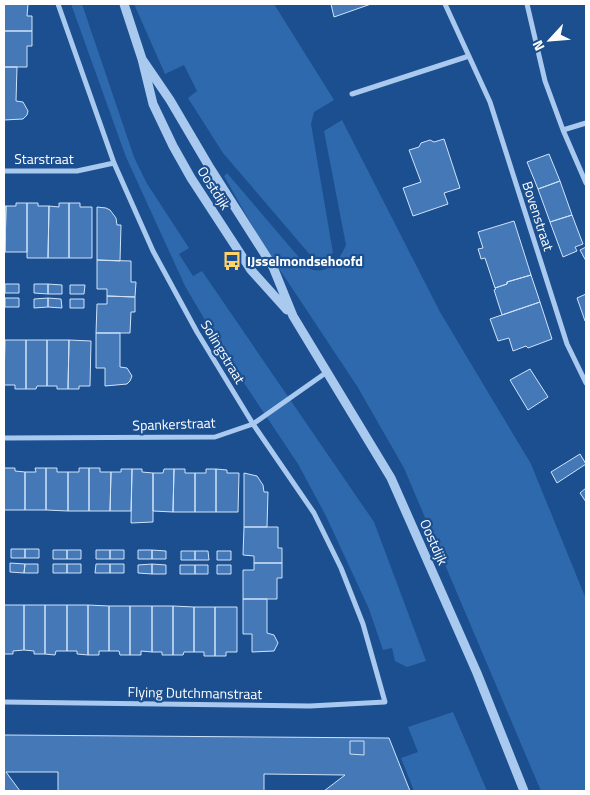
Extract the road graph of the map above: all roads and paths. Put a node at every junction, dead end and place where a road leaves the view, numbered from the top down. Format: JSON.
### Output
{"nodes":[{"id":1,"x":58,"y":4,"type":"edge"},
{"id":2,"x":124,"y":4,"type":"edge"},
{"id":3,"x":446,"y":4,"type":"edge"},
{"id":4,"x":527,"y":4,"type":"edge"},
{"id":5,"x":469,"y":56,"type":"junction"},
{"id":6,"x":142,"y":59,"type":"junction"},
{"id":7,"x":352,"y":94,"type":"dead end"},
{"id":8,"x":586,"y":123,"type":"edge"},
{"id":9,"x":562,"y":130,"type":"junction"},
{"id":10,"x":114,"y":163,"type":"junction"},
{"id":11,"x":4,"y":171,"type":"edge"},
{"id":12,"x":586,"y":183,"type":"edge"},
{"id":13,"x":293,"y":316,"type":"junction"},
{"id":14,"x":327,"y":372,"type":"junction"},
{"id":15,"x":586,"y":383,"type":"edge"},
{"id":16,"x":252,"y":424,"type":"junction"},
{"id":17,"x":4,"y":438,"type":"edge"},
{"id":18,"x":4,"y":702,"type":"edge"},
{"id":19,"x":385,"y":702,"type":"joint"},
{"id":20,"x":524,"y":791,"type":"edge"}],
"edges":[{"from":1,"to":10,"type":"street","name":"Solingstraat"},
{"from":2,"to":6,"type":"street","name":"Oostdijk"},
{"from":3,"to":5,"type":"street","name":"Bovenstraat"},
{"from":4,"to":9,"type":"street"},
{"from":5,"to":7,"type":"street"},
{"from":5,"to":15,"type":"street","name":"Bovenstraat"},
{"from":6,"to":13,"type":"street","name":"Oostdijk"},
{"from":6,"to":13,"type":"street","name":"Oostdijk"},
{"from":8,"to":9,"type":"street"},
{"from":9,"to":12,"type":"street"},
{"from":10,"to":11,"type":"street","name":"Starstraat"},
{"from":10,"to":16,"type":"street","name":"Solingstraat"},
{"from":13,"to":14,"type":"street","name":"Oostdijk"},
{"from":14,"to":16,"type":"street","name":"Spankerstraat"},
{"from":14,"to":20,"type":"street","name":"Oostdijk"},
{"from":16,"to":17,"type":"street","name":"Spankerstraat"},
{"from":16,"to":19,"type":"street","name":"Solingstraat"},
{"from":18,"to":19,"type":"street","name":"Flying Dutchmanstraat"}]}
